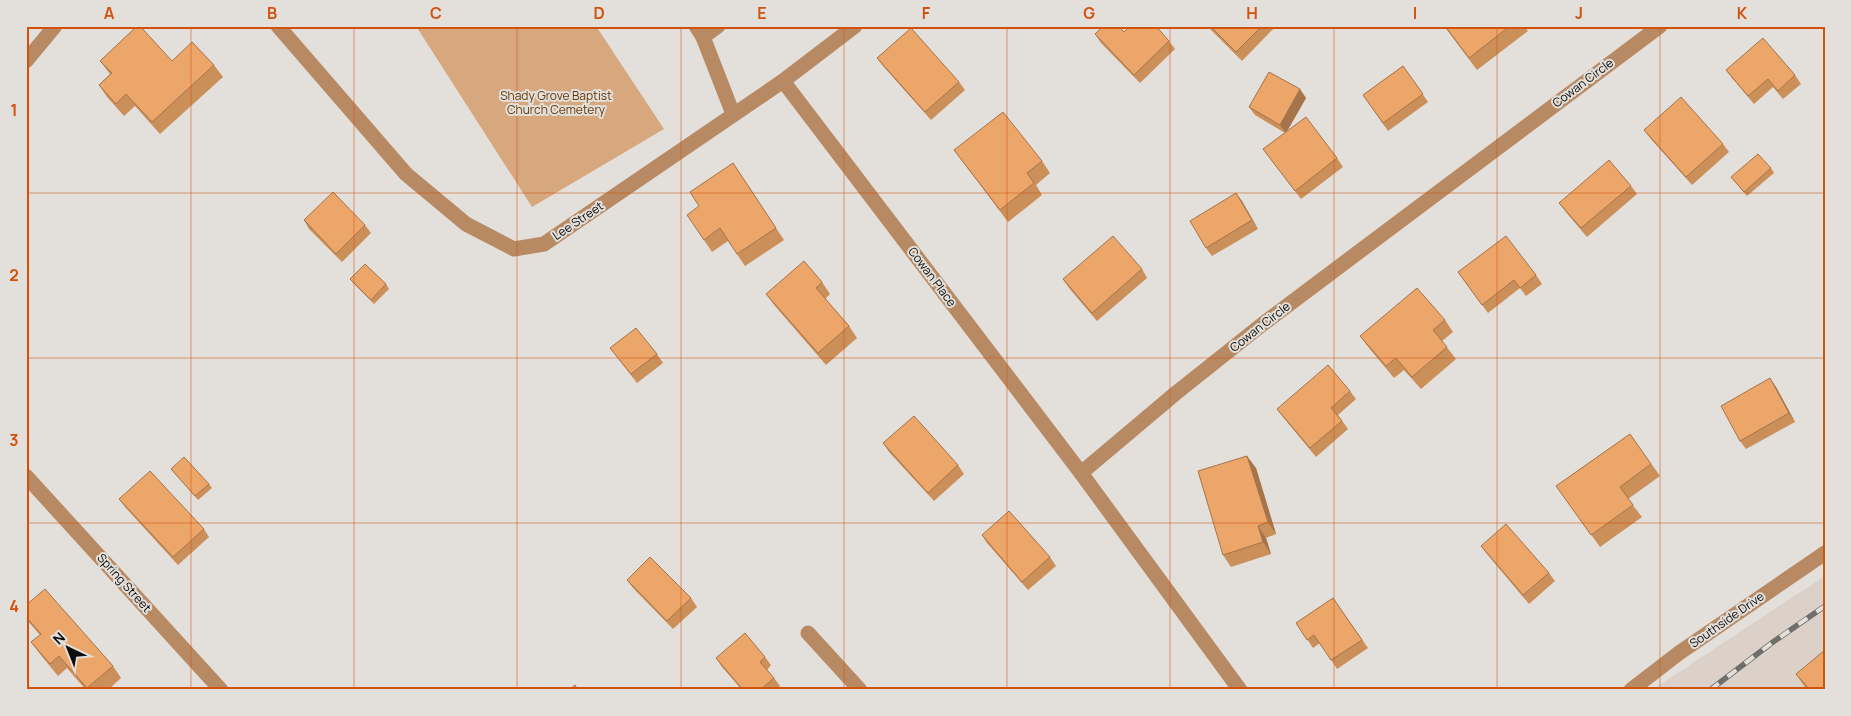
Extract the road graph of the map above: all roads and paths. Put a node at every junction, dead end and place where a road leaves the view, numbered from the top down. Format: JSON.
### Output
{"nodes":[{"id":1,"x":55,"y":26,"type":"edge"},
{"id":2,"x":278,"y":26,"type":"edge"},
{"id":3,"x":718,"y":26,"type":"edge"},
{"id":4,"x":1660,"y":26,"type":"edge"},
{"id":5,"x":843,"y":29,"type":"edge"},
{"id":6,"x":699,"y":31,"type":"edge"},
{"id":7,"x":26,"y":61,"type":"edge"},
{"id":8,"x":783,"y":81,"type":"junction"},
{"id":9,"x":733,"y":114,"type":"junction"},
{"id":10,"x":1081,"y":473,"type":"junction"},
{"id":11,"x":26,"y":476,"type":"edge"},
{"id":12,"x":1825,"y":553,"type":"edge"},
{"id":13,"x":808,"y":633,"type":"dead end"},
{"id":14,"x":221,"y":690,"type":"edge"},
{"id":15,"x":860,"y":690,"type":"edge"},
{"id":16,"x":1240,"y":690,"type":"edge"},
{"id":17,"x":1631,"y":690,"type":"edge"}],
"edges":[{"from":1,"to":7,"type":"street"},
{"from":2,"to":9,"type":"street","name":"Lee Street"},
{"from":3,"to":6,"type":"street"},
{"from":4,"to":10,"type":"street","name":"Cowan Circle"},
{"from":5,"to":8,"type":"street","name":"Lee Street"},
{"from":6,"to":9,"type":"street"},
{"from":8,"to":9,"type":"street","name":"Lee Street"},
{"from":8,"to":10,"type":"street","name":"Cowan Place"},
{"from":10,"to":16,"type":"street"},
{"from":11,"to":14,"type":"street","name":"Spring Street"},
{"from":12,"to":17,"type":"street","name":"Southside Drive"},
{"from":13,"to":15,"type":"street"}]}
